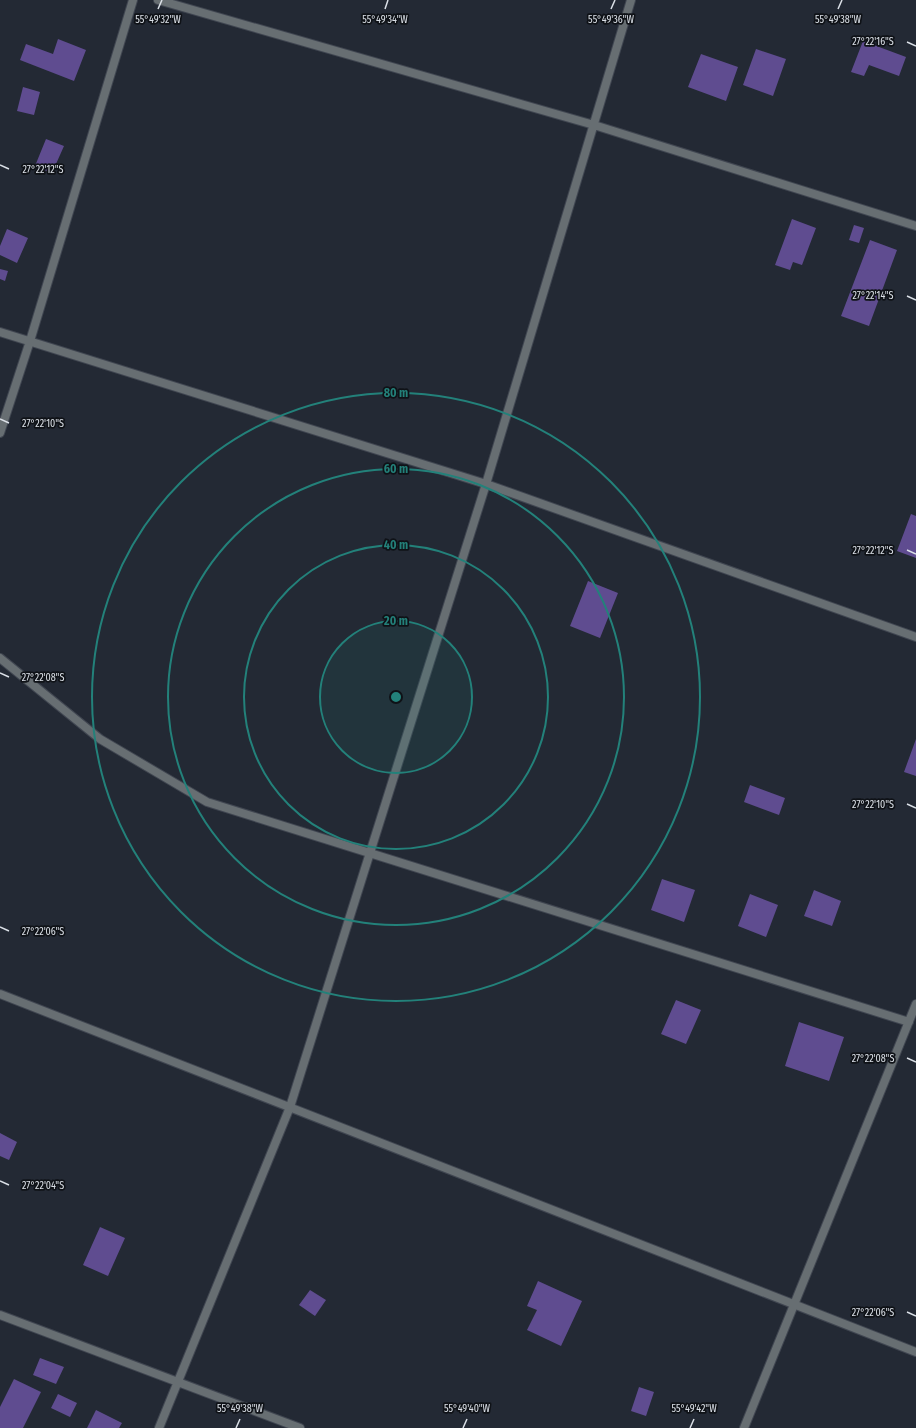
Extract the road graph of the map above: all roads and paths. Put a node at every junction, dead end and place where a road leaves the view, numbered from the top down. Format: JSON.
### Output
{"nodes":[{"id":1,"x":133,"y":0,"type":"edge"},
{"id":2,"x":158,"y":0,"type":"edge"},
{"id":3,"x":631,"y":0,"type":"edge"},
{"id":4,"x":594,"y":125,"type":"junction"},
{"id":5,"x":916,"y":226,"type":"edge"},
{"id":6,"x":0,"y":332,"type":"edge"},
{"id":7,"x":30,"y":341,"type":"junction"},
{"id":8,"x":0,"y":432,"type":"edge"},
{"id":9,"x":486,"y":484,"type":"junction"},
{"id":10,"x":916,"y":637,"type":"edge"},
{"id":11,"x":0,"y":658,"type":"edge"},
{"id":12,"x":370,"y":853,"type":"junction"},
{"id":13,"x":0,"y":994,"type":"edge"},
{"id":14,"x":916,"y":1004,"type":"edge"},
{"id":15,"x":909,"y":1022,"type":"junction"},
{"id":16,"x":290,"y":1107,"type":"junction"},
{"id":17,"x":794,"y":1305,"type":"junction"},
{"id":18,"x":0,"y":1315,"type":"edge"},
{"id":19,"x":916,"y":1352,"type":"edge"},
{"id":20,"x":178,"y":1383,"type":"junction"},
{"id":21,"x":159,"y":1428,"type":"edge"},
{"id":22,"x":300,"y":1428,"type":"edge"},
{"id":23,"x":744,"y":1428,"type":"edge"}],
"edges":[{"from":1,"to":7,"type":"street"},
{"from":2,"to":4,"type":"street"},
{"from":3,"to":4,"type":"street"},
{"from":4,"to":5,"type":"street"},
{"from":4,"to":9,"type":"street"},
{"from":6,"to":7,"type":"street"},
{"from":7,"to":8,"type":"street"},
{"from":7,"to":9,"type":"street"},
{"from":9,"to":10,"type":"street"},
{"from":9,"to":12,"type":"street"},
{"from":11,"to":12,"type":"street"},
{"from":12,"to":15,"type":"street"},
{"from":12,"to":16,"type":"street"},
{"from":13,"to":16,"type":"street"},
{"from":14,"to":15,"type":"street"},
{"from":15,"to":17,"type":"street"},
{"from":16,"to":17,"type":"street"},
{"from":16,"to":20,"type":"street"},
{"from":17,"to":19,"type":"street"},
{"from":17,"to":23,"type":"street"},
{"from":18,"to":20,"type":"street"},
{"from":20,"to":21,"type":"street"},
{"from":20,"to":22,"type":"street"}]}
